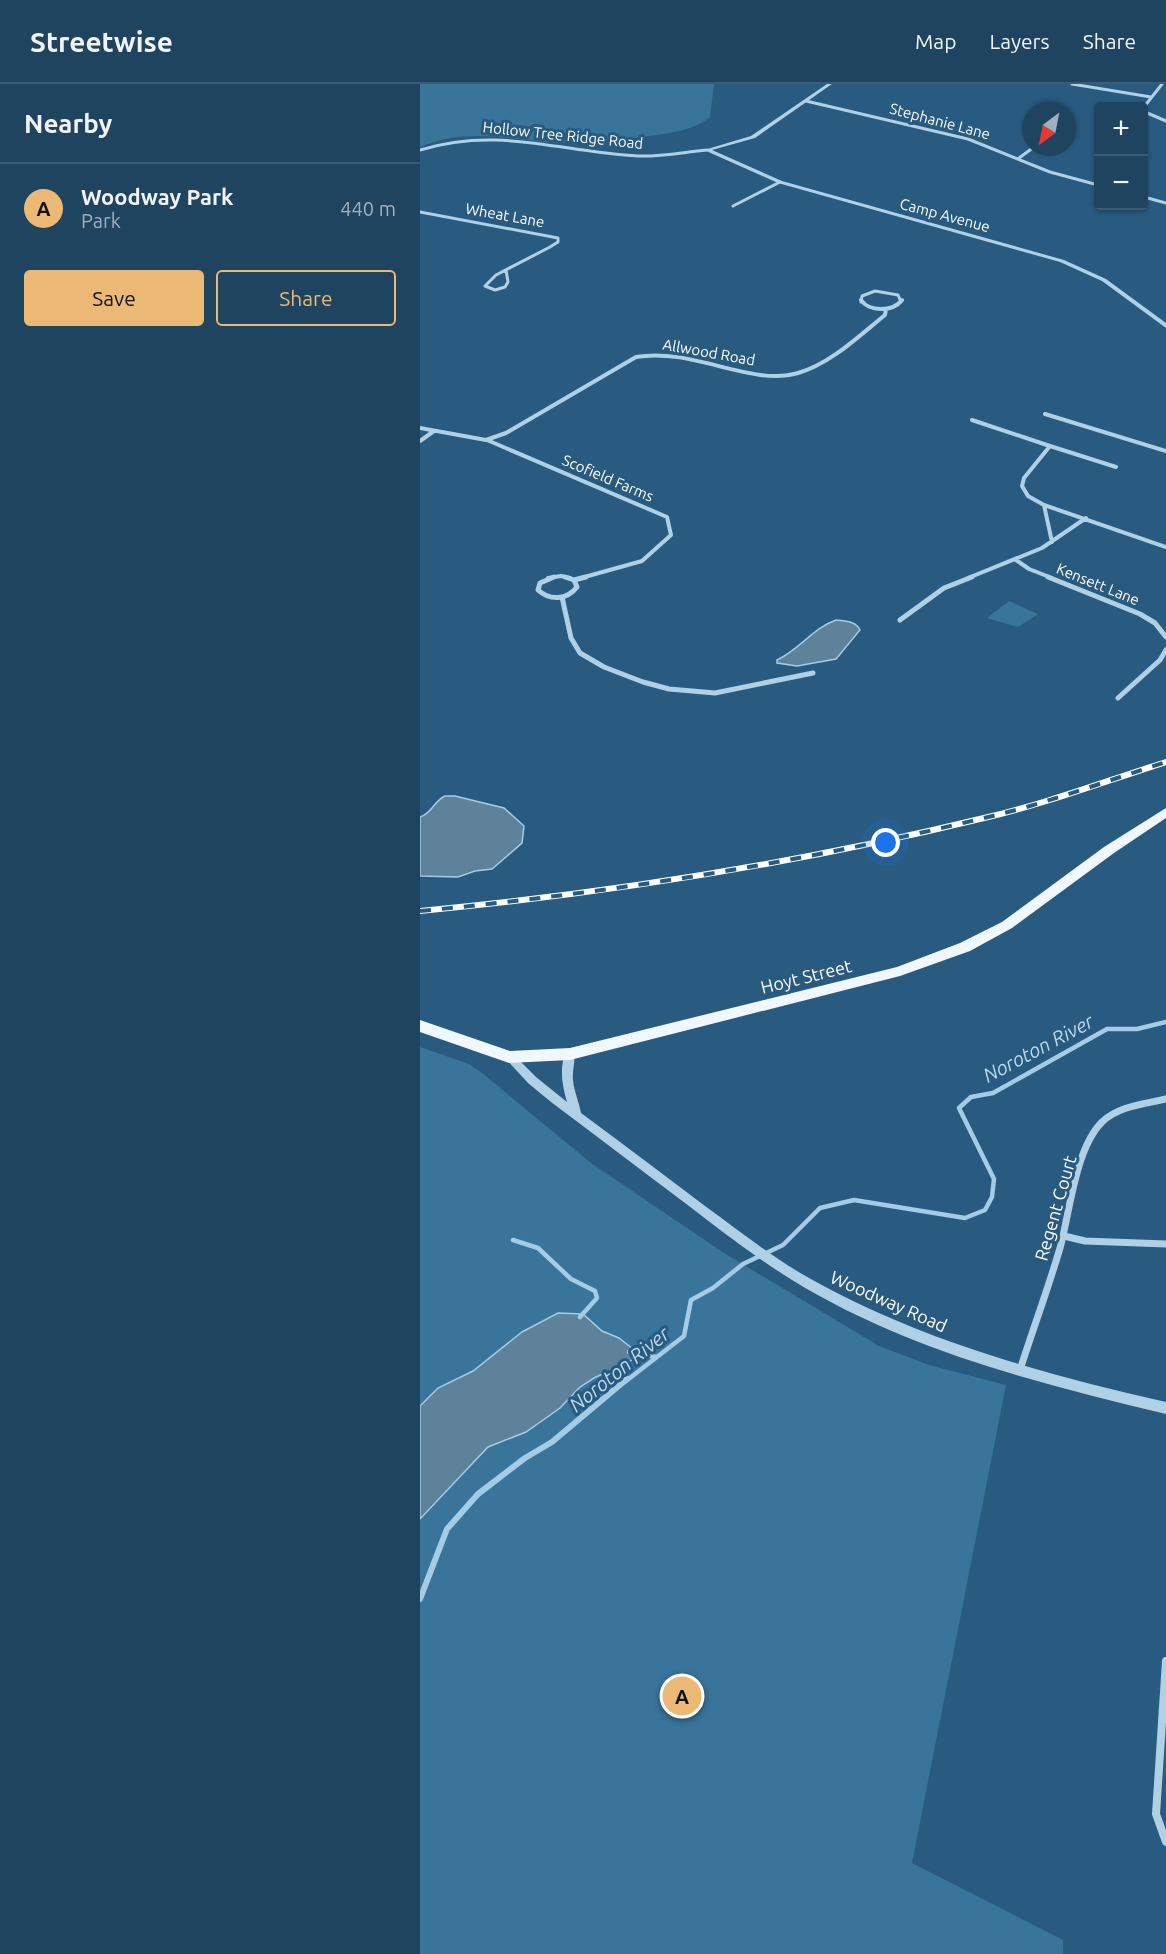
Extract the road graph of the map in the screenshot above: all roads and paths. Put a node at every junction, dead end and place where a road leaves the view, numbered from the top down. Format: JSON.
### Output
{"nodes":[{"id":1,"x":830,"y":84,"type":"edge"},
{"id":2,"x":1072,"y":84,"type":"edge"},
{"id":3,"x":1162,"y":84,"type":"edge"},
{"id":4,"x":1151,"y":98,"type":"junction"},
{"id":5,"x":806,"y":101,"type":"junction"},
{"id":6,"x":1166,"y":121,"type":"edge"},
{"id":7,"x":420,"y":150,"type":"edge"},
{"id":8,"x":707,"y":150,"type":"junction"},
{"id":9,"x":1022,"y":156,"type":"edge"},
{"id":10,"x":1019,"y":158,"type":"junction"},
{"id":11,"x":780,"y":182,"type":"junction"},
{"id":12,"x":1094,"y":184,"type":"edge"},
{"id":13,"x":1148,"y":198,"type":"edge"},
{"id":14,"x":1166,"y":203,"type":"edge"},
{"id":15,"x":733,"y":206,"type":"dead end"},
{"id":16,"x":420,"y":212,"type":"edge"},
{"id":17,"x":506,"y":270,"type":"junction"},
{"id":18,"x":886,"y":309,"type":"junction"},
{"id":19,"x":1166,"y":326,"type":"edge"},
{"id":20,"x":1045,"y":414,"type":"dead end"},
{"id":21,"x":972,"y":420,"type":"dead end"},
{"id":22,"x":420,"y":428,"type":"edge"},
{"id":23,"x":434,"y":431,"type":"junction"},
{"id":24,"x":486,"y":440,"type":"junction"},
{"id":25,"x":420,"y":441,"type":"edge"},
{"id":26,"x":1050,"y":446,"type":"junction"},
{"id":27,"x":1166,"y":451,"type":"edge"},
{"id":28,"x":1116,"y":467,"type":"dead end"},
{"id":29,"x":1044,"y":506,"type":"junction"},
{"id":30,"x":1086,"y":518,"type":"junction"},
{"id":31,"x":1052,"y":542,"type":"junction"},
{"id":32,"x":1166,"y":547,"type":"edge"},
{"id":33,"x":1016,"y":560,"type":"junction"},
{"id":34,"x":574,"y":580,"type":"junction"},
{"id":35,"x":562,"y":597,"type":"junction"},
{"id":36,"x":900,"y":620,"type":"dead end"},
{"id":37,"x":1166,"y":637,"type":"edge"},
{"id":38,"x":1166,"y":650,"type":"edge"},
{"id":39,"x":813,"y":674,"type":"dead end"},
{"id":40,"x":1118,"y":698,"type":"dead end"},
{"id":41,"x":1166,"y":812,"type":"edge"},
{"id":42,"x":420,"y":1026,"type":"edge"},
{"id":43,"x":570,"y":1054,"type":"junction"},
{"id":44,"x":509,"y":1057,"type":"junction"},
{"id":45,"x":1166,"y":1098,"type":"edge"},
{"id":46,"x":576,"y":1113,"type":"junction"},
{"id":47,"x":1064,"y":1236,"type":"junction"},
{"id":48,"x":1166,"y":1244,"type":"edge"},
{"id":49,"x":1020,"y":1370,"type":"junction"},
{"id":50,"x":1166,"y":1408,"type":"edge"},
{"id":51,"x":1166,"y":1661,"type":"edge"},
{"id":52,"x":1166,"y":1842,"type":"edge"}],
"edges":[{"from":1,"to":5,"type":"street","name":"Hollow Tree Ridge Road"},
{"from":2,"to":4,"type":"street"},
{"from":3,"to":4,"type":"street"},
{"from":4,"to":6,"type":"street"},
{"from":5,"to":8,"type":"street","name":"Hollow Tree Ridge Road"},
{"from":5,"to":10,"type":"street","name":"Stephanie Lane"},
{"from":7,"to":8,"type":"street","name":"Hollow Tree Ridge Road"},
{"from":8,"to":11,"type":"street","name":"Camp Avenue"},
{"from":9,"to":10,"type":"street"},
{"from":10,"to":12,"type":"street","name":"Stephanie Lane"},
{"from":11,"to":15,"type":"street"},
{"from":11,"to":19,"type":"street","name":"Camp Avenue"},
{"from":13,"to":14,"type":"street"},
{"from":16,"to":17,"type":"street","name":"Wheat Lane"},
{"from":17,"to":17,"type":"street","name":"Wheat Lane"},
{"from":18,"to":18,"type":"street","name":"Allwood Road"},
{"from":18,"to":24,"type":"street","name":"Allwood Road"},
{"from":20,"to":27,"type":"street"},
{"from":21,"to":26,"type":"street"},
{"from":22,"to":23,"type":"street"},
{"from":23,"to":24,"type":"street"},
{"from":23,"to":25,"type":"street"},
{"from":24,"to":34,"type":"street","name":"Scofield Farms"},
{"from":26,"to":28,"type":"street"},
{"from":26,"to":29,"type":"street"},
{"from":29,"to":30,"type":"street"},
{"from":29,"to":31,"type":"street","name":"Kensett Lane"},
{"from":30,"to":31,"type":"street","name":"Kensett Lane"},
{"from":30,"to":32,"type":"street"},
{"from":31,"to":33,"type":"street","name":"Kensett Lane"},
{"from":33,"to":36,"type":"street","name":"Kensett Lane"},
{"from":33,"to":37,"type":"street","name":"Kensett Lane"},
{"from":34,"to":35,"type":"street"},
{"from":34,"to":35,"type":"street","name":"Scofield Farms"},
{"from":35,"to":39,"type":"street"},
{"from":38,"to":40,"type":"street"},
{"from":41,"to":43,"type":"main road","name":"Hoyt Street"},
{"from":42,"to":44,"type":"main road","name":"Hoyt Street"},
{"from":43,"to":44,"type":"main road","name":"Hoyt Street"},
{"from":43,"to":46,"type":"street"},
{"from":44,"to":46,"type":"street","name":"Woodway Road"},
{"from":45,"to":47,"type":"street","name":"Regent Court"},
{"from":46,"to":49,"type":"street","name":"Woodway Road"},
{"from":47,"to":48,"type":"street"},
{"from":47,"to":49,"type":"street","name":"Regent Court"},
{"from":49,"to":50,"type":"street","name":"Woodway Road"},
{"from":51,"to":52,"type":"street"}]}
